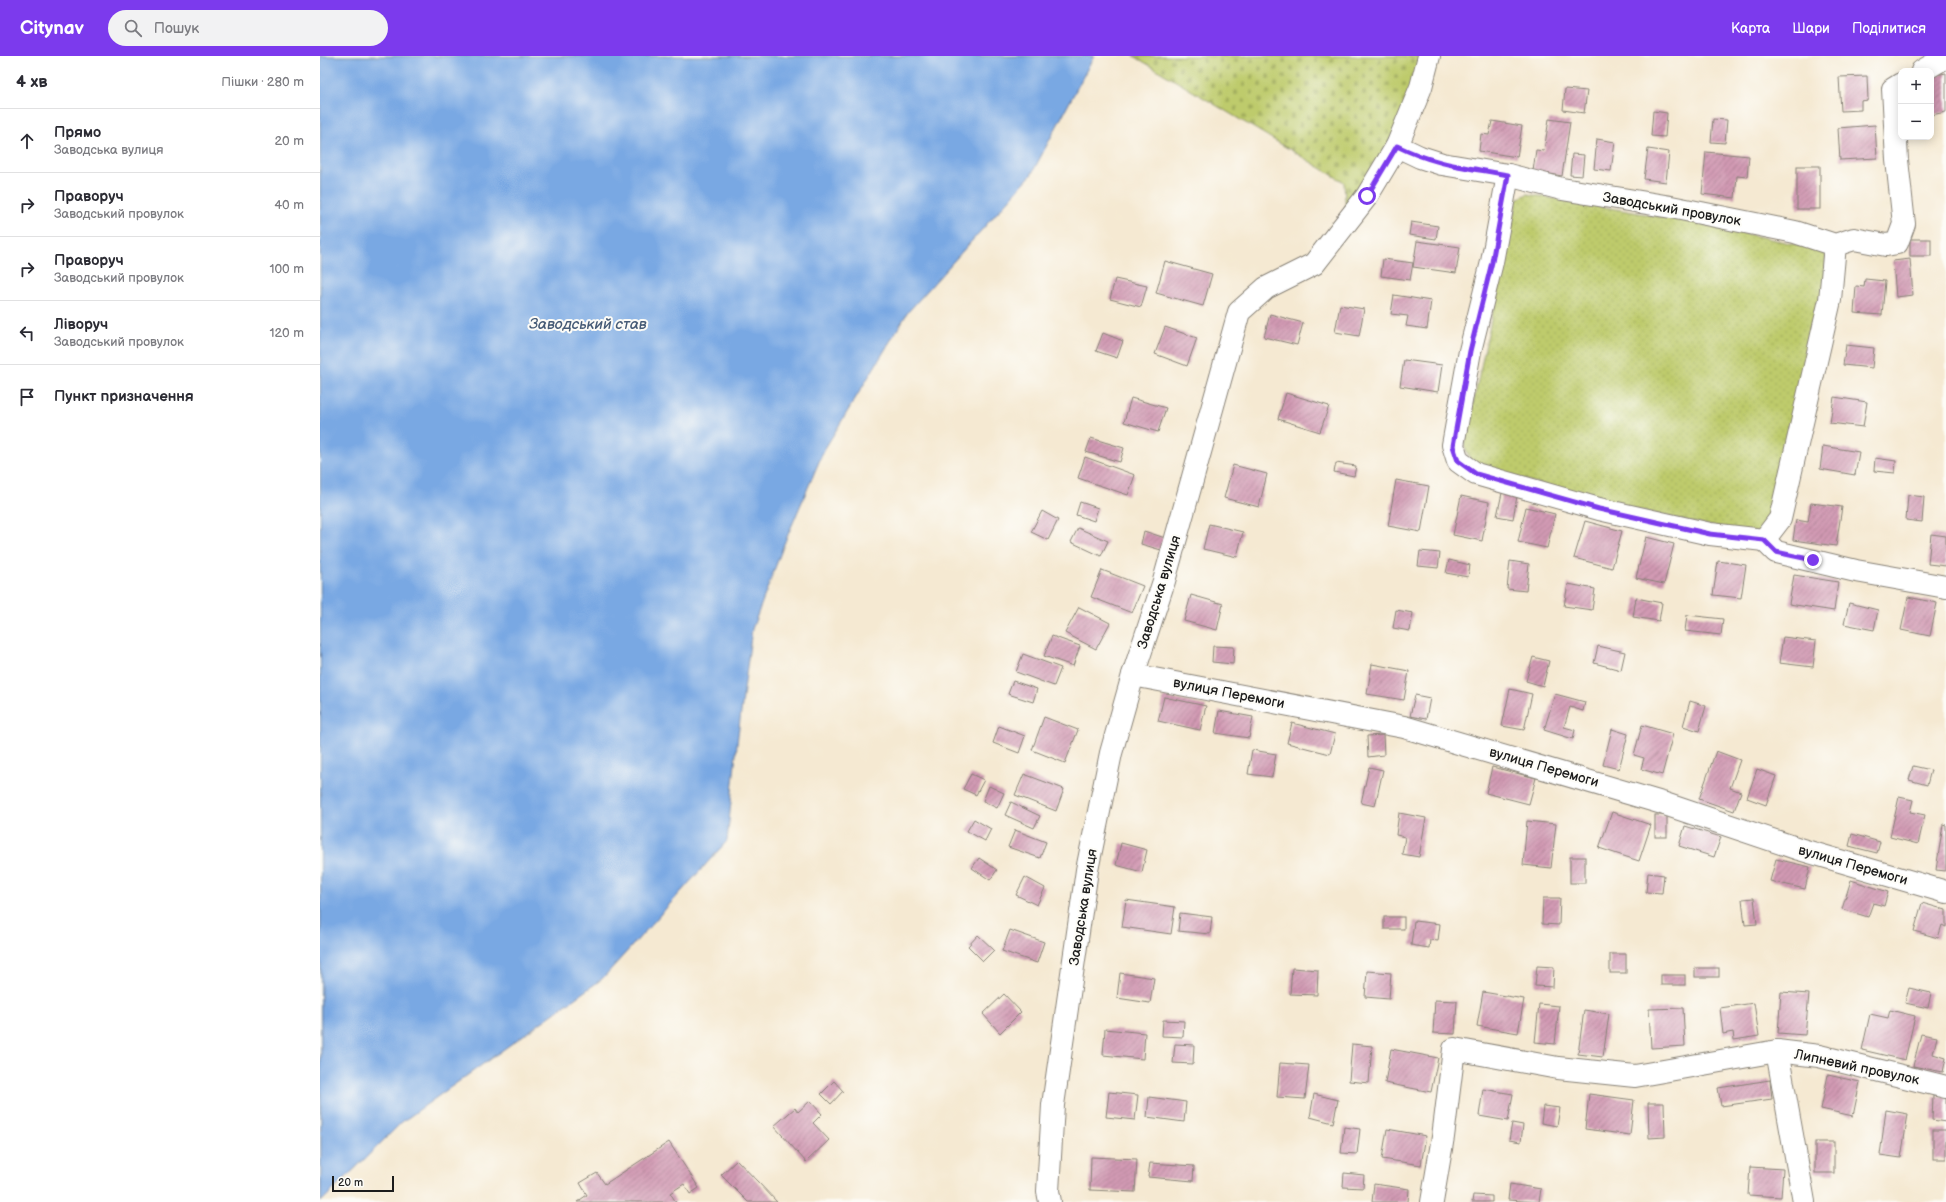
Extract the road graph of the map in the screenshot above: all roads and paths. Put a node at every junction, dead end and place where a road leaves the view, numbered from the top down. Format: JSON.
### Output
{"nodes":[{"id":1,"x":1429,"y":56,"type":"edge"},
{"id":2,"x":1946,"y":57,"type":"edge"},
{"id":3,"x":1927,"y":68,"type":"edge"},
{"id":4,"x":1898,"y":86,"type":"edge"},
{"id":5,"x":1397,"y":146,"type":"junction"},
{"id":6,"x":1508,"y":175,"type":"junction"},
{"id":7,"x":1835,"y":245,"type":"junction"},
{"id":8,"x":1764,"y":540,"type":"junction"},
{"id":9,"x":1946,"y":586,"type":"edge"},
{"id":10,"x":1133,"y":675,"type":"junction"},
{"id":11,"x":1946,"y":892,"type":"edge"},
{"id":12,"x":1777,"y":1051,"type":"junction"},
{"id":13,"x":1946,"y":1087,"type":"edge"},
{"id":14,"x":1050,"y":1202,"type":"edge"},
{"id":15,"x":1432,"y":1202,"type":"edge"},
{"id":16,"x":1804,"y":1202,"type":"edge"}],
"edges":[{"from":1,"to":5,"type":"street","name":"Заводська вулиця"},
{"from":2,"to":3,"type":"street"},
{"from":4,"to":7,"type":"street"},
{"from":5,"to":6,"type":"street","name":"Заводський провулок"},
{"from":5,"to":10,"type":"street","name":"Заводська вулиця"},
{"from":6,"to":7,"type":"street","name":"Заводський провулок"},
{"from":6,"to":8,"type":"street"},
{"from":7,"to":8,"type":"street"},
{"from":8,"to":9,"type":"street"},
{"from":10,"to":11,"type":"street","name":"вулиця Перемоги"},
{"from":10,"to":14,"type":"street","name":"Заводська вулиця"},
{"from":12,"to":13,"type":"street","name":"Липневий провулок"},
{"from":12,"to":15,"type":"street"},
{"from":12,"to":16,"type":"street","name":"Липневий провулок"}]}
